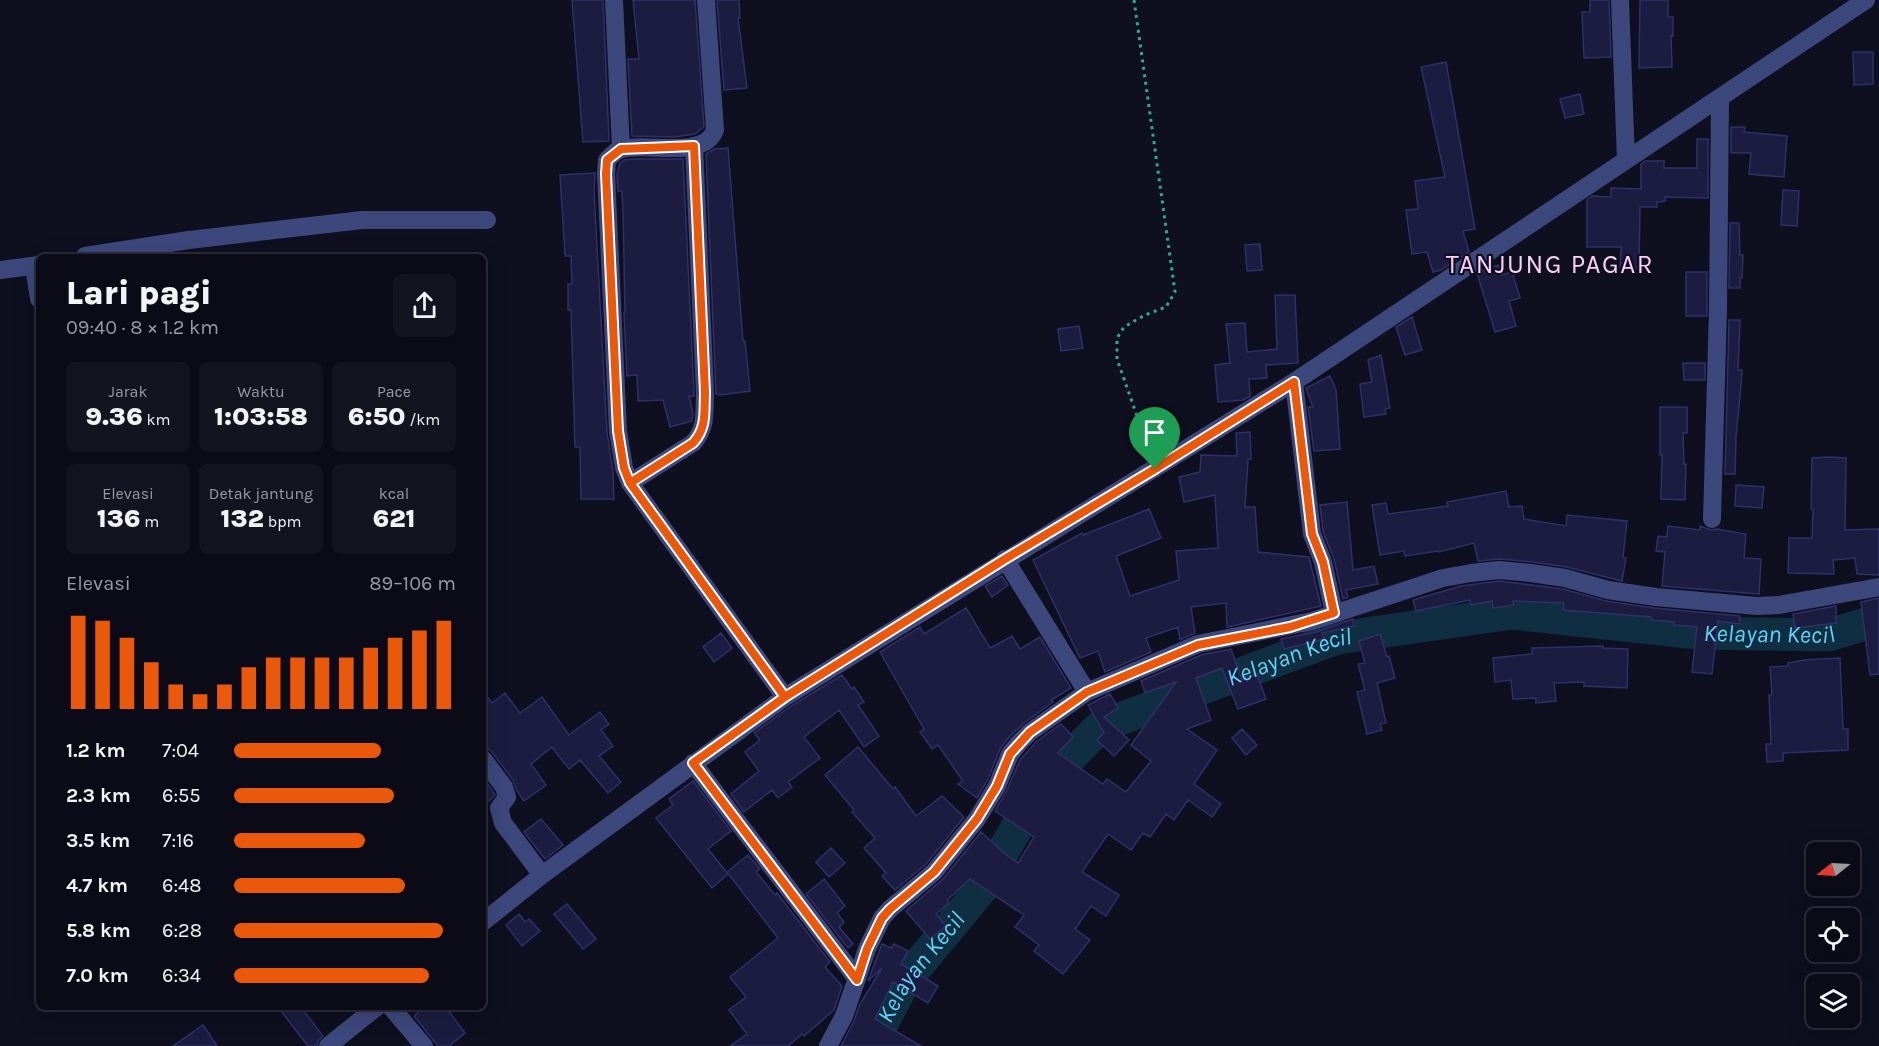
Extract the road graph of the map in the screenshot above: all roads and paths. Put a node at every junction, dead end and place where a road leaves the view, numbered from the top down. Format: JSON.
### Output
{"nodes":[{"id":1,"x":614,"y":0,"type":"edge"},
{"id":2,"x":706,"y":0,"type":"edge"},
{"id":3,"x":1134,"y":0,"type":"edge"},
{"id":4,"x":1620,"y":0,"type":"edge"},
{"id":5,"x":1866,"y":0,"type":"edge"},
{"id":6,"x":1720,"y":98,"type":"junction"},
{"id":7,"x":694,"y":146,"type":"junction"},
{"id":8,"x":621,"y":149,"type":"junction"},
{"id":9,"x":1626,"y":160,"type":"junction"},
{"id":10,"x":487,"y":220,"type":"dead end"},
{"id":11,"x":191,"y":248,"type":"edge"},
{"id":12,"x":109,"y":254,"type":"edge"},
{"id":13,"x":36,"y":266,"type":"edge"},
{"id":14,"x":0,"y":270,"type":"edge"},
{"id":15,"x":1294,"y":382,"type":"junction"},
{"id":16,"x":1155,"y":469,"type":"junction"},
{"id":17,"x":630,"y":483,"type":"junction"},
{"id":18,"x":1712,"y":519,"type":"dead end"},
{"id":19,"x":1005,"y":559,"type":"junction"},
{"id":20,"x":1879,"y":587,"type":"edge"},
{"id":21,"x":1334,"y":613,"type":"junction"},
{"id":22,"x":1087,"y":692,"type":"junction"},
{"id":23,"x":785,"y":697,"type":"junction"},
{"id":24,"x":486,"y":763,"type":"edge"},
{"id":25,"x":693,"y":763,"type":"junction"},
{"id":26,"x":542,"y":875,"type":"junction"},
{"id":27,"x":486,"y":920,"type":"edge"},
{"id":28,"x":857,"y":980,"type":"junction"},
{"id":29,"x":373,"y":1010,"type":"edge"},
{"id":30,"x":393,"y":1010,"type":"edge"},
{"id":31,"x":328,"y":1046,"type":"edge"},
{"id":32,"x":424,"y":1046,"type":"edge"},
{"id":33,"x":828,"y":1046,"type":"edge"}],
"edges":[{"from":1,"to":8,"type":"street"},
{"from":2,"to":7,"type":"street"},
{"from":3,"to":16,"type":"path"},
{"from":4,"to":9,"type":"street"},
{"from":5,"to":6,"type":"street"},
{"from":6,"to":9,"type":"street"},
{"from":6,"to":18,"type":"street"},
{"from":7,"to":8,"type":"street"},
{"from":7,"to":17,"type":"street"},
{"from":8,"to":17,"type":"street"},
{"from":9,"to":15,"type":"street"},
{"from":10,"to":11,"type":"street"},
{"from":11,"to":12,"type":"street"},
{"from":13,"to":14,"type":"street"},
{"from":15,"to":16,"type":"street"},
{"from":15,"to":21,"type":"street"},
{"from":16,"to":19,"type":"street"},
{"from":17,"to":23,"type":"street"},
{"from":19,"to":22,"type":"street"},
{"from":19,"to":23,"type":"street"},
{"from":20,"to":21,"type":"street"},
{"from":21,"to":22,"type":"street"},
{"from":22,"to":28,"type":"street"},
{"from":23,"to":25,"type":"street"},
{"from":24,"to":26,"type":"street"},
{"from":25,"to":26,"type":"street"},
{"from":25,"to":28,"type":"street"},
{"from":26,"to":27,"type":"street"},
{"from":28,"to":33,"type":"street"},
{"from":29,"to":31,"type":"street"},
{"from":30,"to":32,"type":"street"}]}
